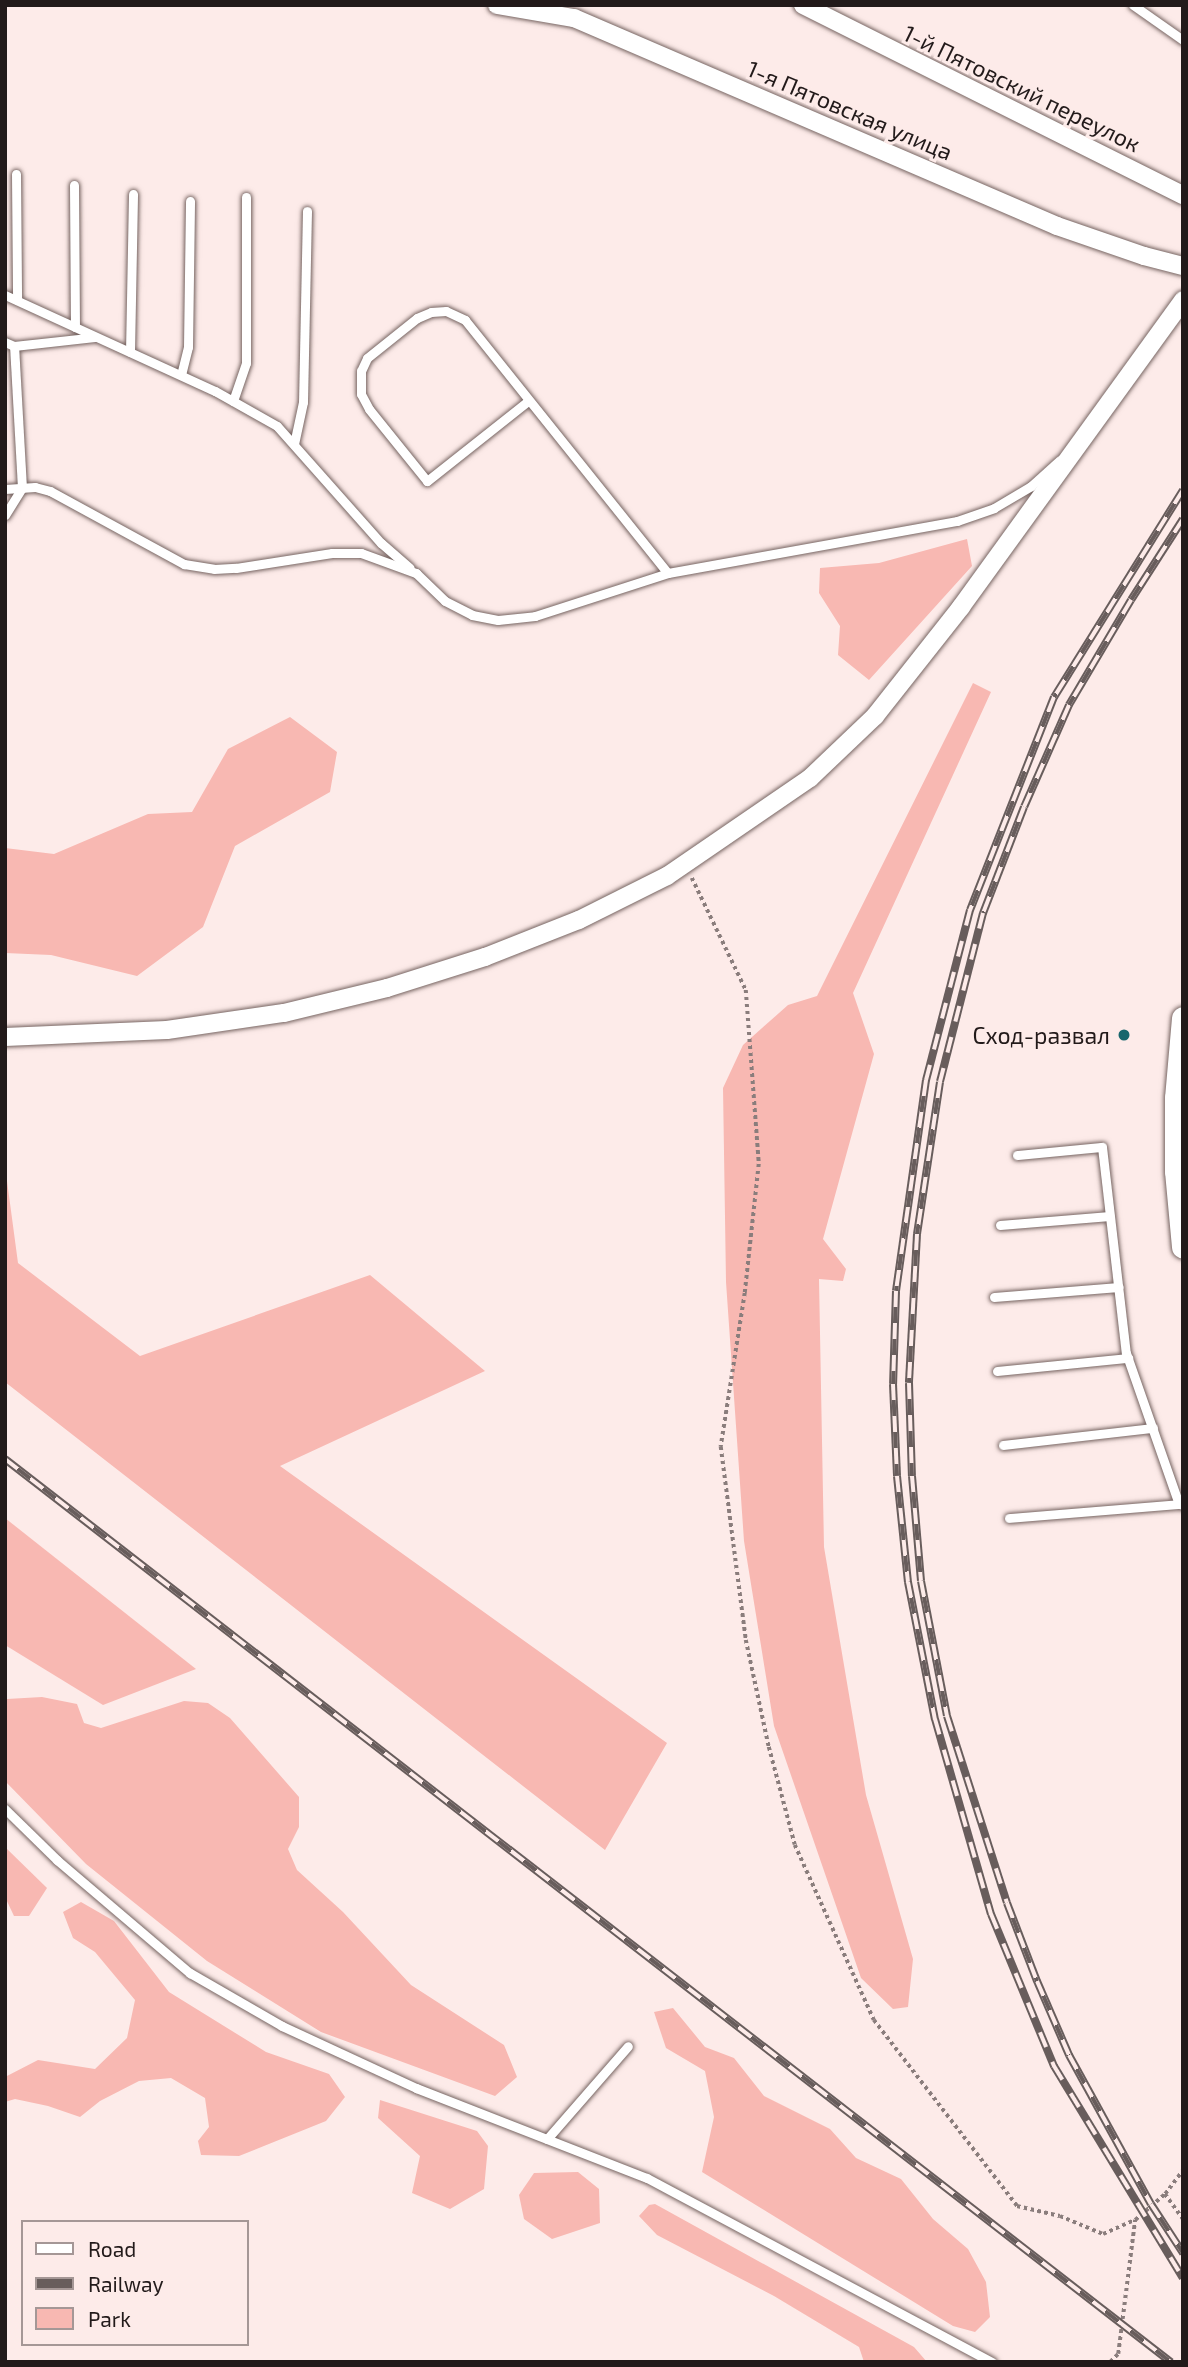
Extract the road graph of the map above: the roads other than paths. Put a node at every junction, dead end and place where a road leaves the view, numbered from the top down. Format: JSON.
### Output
{"nodes":[{"id":1,"x":497,"y":5,"type":"edge"},
{"id":2,"x":803,"y":5,"type":"edge"},
{"id":3,"x":1133,"y":5,"type":"edge"},
{"id":4,"x":577,"y":12,"type":"edge"},
{"id":5,"x":1183,"y":40,"type":"edge"},
{"id":6,"x":16,"y":174,"type":"dead end"},
{"id":7,"x":74,"y":185,"type":"dead end"},
{"id":8,"x":133,"y":194,"type":"dead end"},
{"id":9,"x":1183,"y":195,"type":"edge"},
{"id":10,"x":246,"y":197,"type":"dead end"},
{"id":11,"x":190,"y":201,"type":"dead end"},
{"id":12,"x":307,"y":211,"type":"dead end"},
{"id":13,"x":1183,"y":266,"type":"edge"},
{"id":14,"x":5,"y":295,"type":"edge"},
{"id":15,"x":16,"y":300,"type":"junction"},
{"id":16,"x":1183,"y":300,"type":"edge"},
{"id":17,"x":75,"y":327,"type":"junction"},
{"id":18,"x":97,"y":337,"type":"junction"},
{"id":19,"x":9,"y":344,"type":"edge"},
{"id":20,"x":130,"y":352,"type":"junction"},
{"id":21,"x":181,"y":375,"type":"junction"},
{"id":22,"x":233,"y":401,"type":"junction"},
{"id":23,"x":528,"y":401,"type":"junction"},
{"id":24,"x":1078,"y":443,"type":"junction"},
{"id":25,"x":294,"y":444,"type":"junction"},
{"id":26,"x":22,"y":488,"type":"junction"},
{"id":27,"x":5,"y":489,"type":"edge"},
{"id":28,"x":5,"y":515,"type":"edge"},
{"id":29,"x":416,"y":573,"type":"junction"},
{"id":30,"x":668,"y":573,"type":"junction"},
{"id":31,"x":1183,"y":1018,"type":"edge"},
{"id":32,"x":5,"y":1037,"type":"edge"},
{"id":33,"x":1017,"y":1155,"type":"dead end"},
{"id":34,"x":1110,"y":1216,"type":"junction"},
{"id":35,"x":1000,"y":1225,"type":"dead end"},
{"id":36,"x":1183,"y":1247,"type":"edge"},
{"id":37,"x":1119,"y":1287,"type":"junction"},
{"id":38,"x":994,"y":1297,"type":"dead end"},
{"id":39,"x":1128,"y":1358,"type":"junction"},
{"id":40,"x":997,"y":1371,"type":"dead end"},
{"id":41,"x":1153,"y":1428,"type":"junction"},
{"id":42,"x":1003,"y":1445,"type":"dead end"},
{"id":43,"x":1181,"y":1505,"type":"edge"},
{"id":44,"x":1009,"y":1518,"type":"dead end"},
{"id":45,"x":5,"y":1809,"type":"edge"},
{"id":46,"x":628,"y":2046,"type":"dead end"},
{"id":47,"x":547,"y":2139,"type":"junction"},
{"id":48,"x":993,"y":2361,"type":"edge"}],
"edges":[{"from":1,"to":4,"type":"street","name":"1-я Пятовская улица"},
{"from":2,"to":9,"type":"street","name":"1-й Пятовский переулок"},
{"from":3,"to":5,"type":"lane"},
{"from":4,"to":13,"type":"street","name":"1-я Пятовская улица"},
{"from":6,"to":15,"type":"lane"},
{"from":7,"to":17,"type":"lane"},
{"from":8,"to":20,"type":"lane"},
{"from":10,"to":22,"type":"lane"},
{"from":11,"to":21,"type":"lane"},
{"from":12,"to":25,"type":"lane"},
{"from":14,"to":15,"type":"lane"},
{"from":15,"to":17,"type":"lane"},
{"from":16,"to":24,"type":"street"},
{"from":17,"to":18,"type":"lane"},
{"from":18,"to":19,"type":"lane"},
{"from":18,"to":20,"type":"lane"},
{"from":19,"to":26,"type":"lane"},
{"from":20,"to":21,"type":"lane"},
{"from":21,"to":22,"type":"lane"},
{"from":22,"to":25,"type":"lane"},
{"from":23,"to":23,"type":"lane"},
{"from":23,"to":30,"type":"lane"},
{"from":24,"to":30,"type":"lane"},
{"from":24,"to":32,"type":"street"},
{"from":25,"to":29,"type":"lane"},
{"from":26,"to":27,"type":"lane"},
{"from":26,"to":28,"type":"lane"},
{"from":26,"to":29,"type":"lane"},
{"from":29,"to":30,"type":"lane"},
{"from":31,"to":36,"type":"street"},
{"from":33,"to":34,"type":"lane"},
{"from":34,"to":35,"type":"lane"},
{"from":34,"to":37,"type":"lane"},
{"from":37,"to":38,"type":"lane"},
{"from":37,"to":39,"type":"lane"},
{"from":39,"to":40,"type":"lane"},
{"from":39,"to":41,"type":"lane"},
{"from":41,"to":42,"type":"lane"},
{"from":41,"to":43,"type":"lane"},
{"from":43,"to":44,"type":"lane"},
{"from":45,"to":47,"type":"lane"},
{"from":46,"to":47,"type":"lane"},
{"from":47,"to":48,"type":"lane"}]}
